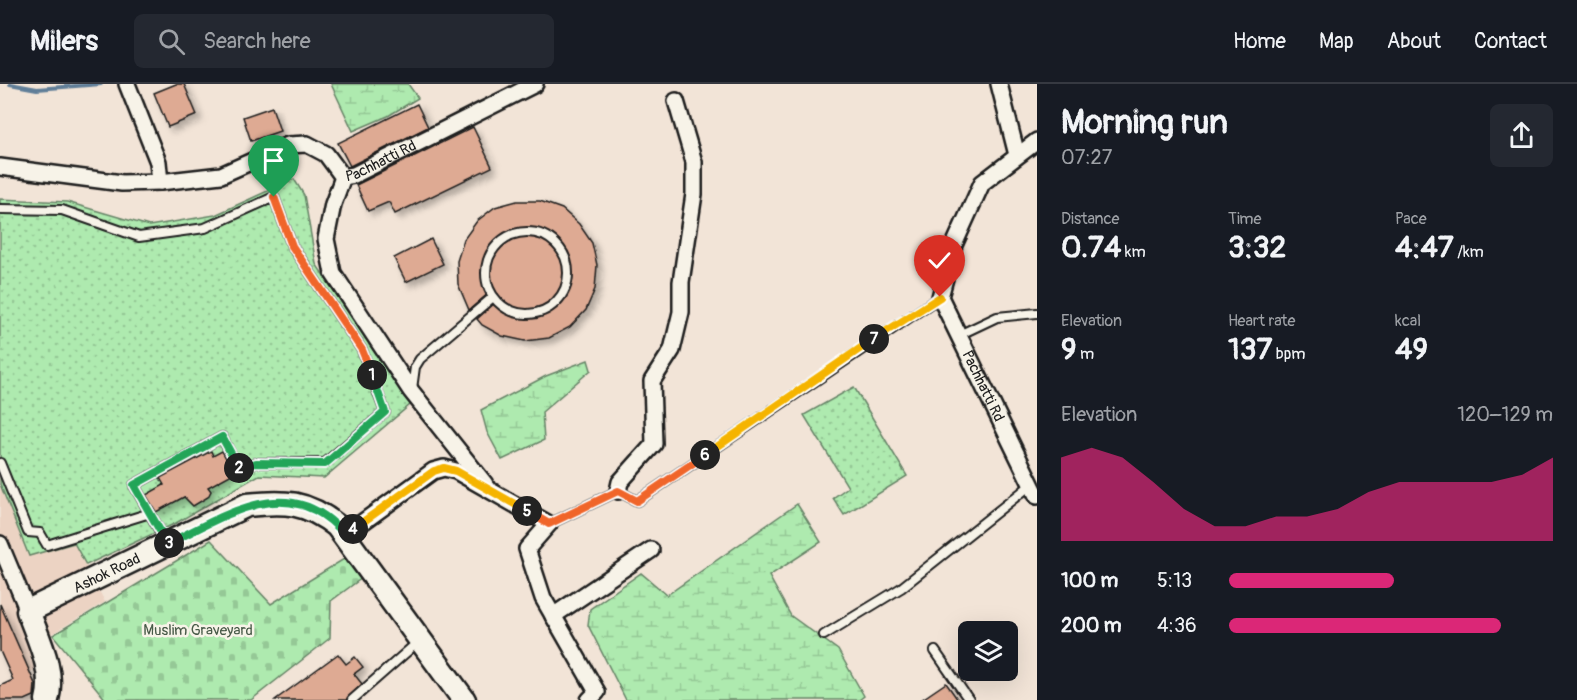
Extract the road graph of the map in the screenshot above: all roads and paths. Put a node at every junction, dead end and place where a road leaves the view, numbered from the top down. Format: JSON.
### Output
{"nodes":[{"id":1,"x":128,"y":84,"type":"edge"},
{"id":2,"x":535,"y":84,"type":"edge"},
{"id":3,"x":999,"y":84,"type":"edge"},
{"id":4,"x":676,"y":101,"type":"dead end"},
{"id":5,"x":1037,"y":141,"type":"edge"},
{"id":6,"x":1017,"y":155,"type":"junction"},
{"id":7,"x":0,"y":167,"type":"edge"},
{"id":8,"x":343,"y":177,"type":"junction"},
{"id":9,"x":160,"y":182,"type":"junction"},
{"id":10,"x":0,"y":208,"type":"edge"},
{"id":11,"x":493,"y":297,"type":"junction"},
{"id":12,"x":940,"y":297,"type":"junction"},
{"id":13,"x":1037,"y":313,"type":"edge"},
{"id":14,"x":959,"y":335,"type":"junction"},
{"id":15,"x":411,"y":391,"type":"junction"},
{"id":16,"x":0,"y":463,"type":"edge"},
{"id":17,"x":1034,"y":490,"type":"edge"},
{"id":18,"x":618,"y":491,"type":"junction"},
{"id":19,"x":493,"y":493,"type":"junction"},
{"id":20,"x":150,"y":513,"type":"junction"},
{"id":21,"x":549,"y":524,"type":"junction"},
{"id":22,"x":345,"y":535,"type":"junction"},
{"id":23,"x":167,"y":543,"type":"junction"},
{"id":24,"x":0,"y":544,"type":"edge"},
{"id":25,"x":651,"y":550,"type":"dead end"},
{"id":26,"x":28,"y":611,"type":"junction"},
{"id":27,"x":553,"y":616,"type":"junction"},
{"id":28,"x":824,"y":634,"type":"dead end"},
{"id":29,"x":422,"y":639,"type":"junction"},
{"id":30,"x":935,"y":651,"type":"dead end"},
{"id":31,"x":47,"y":700,"type":"edge"},
{"id":32,"x":352,"y":700,"type":"edge"},
{"id":33,"x":464,"y":700,"type":"edge"},
{"id":34,"x":590,"y":700,"type":"edge"},
{"id":35,"x":969,"y":700,"type":"edge"}],
"edges":[{"from":1,"to":9,"type":"street"},
{"from":2,"to":8,"type":"street","name":"Pachhatti Rd"},
{"from":3,"to":6,"type":"street"},
{"from":4,"to":18,"type":"street"},
{"from":5,"to":6,"type":"street"},
{"from":6,"to":12,"type":"street"},
{"from":7,"to":9,"type":"street","name":"Pachhatti Rd"},
{"from":8,"to":9,"type":"street","name":"Pachhatti Rd"},
{"from":8,"to":15,"type":"street"},
{"from":10,"to":20,"type":"lane"},
{"from":11,"to":11,"type":"lane"},
{"from":11,"to":15,"type":"lane"},
{"from":12,"to":14,"type":"street","name":"Pachhatti Rd"},
{"from":12,"to":18,"type":"lane"},
{"from":13,"to":14,"type":"lane"},
{"from":14,"to":17,"type":"street","name":"Pachhatti Rd"},
{"from":15,"to":19,"type":"street"},
{"from":16,"to":20,"type":"lane"},
{"from":17,"to":28,"type":"lane"},
{"from":18,"to":21,"type":"lane"},
{"from":19,"to":21,"type":"street"},
{"from":19,"to":22,"type":"street"},
{"from":20,"to":23,"type":"lane"},
{"from":21,"to":27,"type":"street"},
{"from":22,"to":23,"type":"street","name":"Ashok Road"},
{"from":22,"to":29,"type":"street","name":"Ashok Road"},
{"from":23,"to":26,"type":"street","name":"Ashok Road"},
{"from":24,"to":26,"type":"street"},
{"from":25,"to":27,"type":"street"},
{"from":26,"to":31,"type":"street"},
{"from":27,"to":34,"type":"street"},
{"from":29,"to":32,"type":"lane"},
{"from":29,"to":33,"type":"street","name":"Ashok Road"},
{"from":30,"to":35,"type":"lane"}]}
